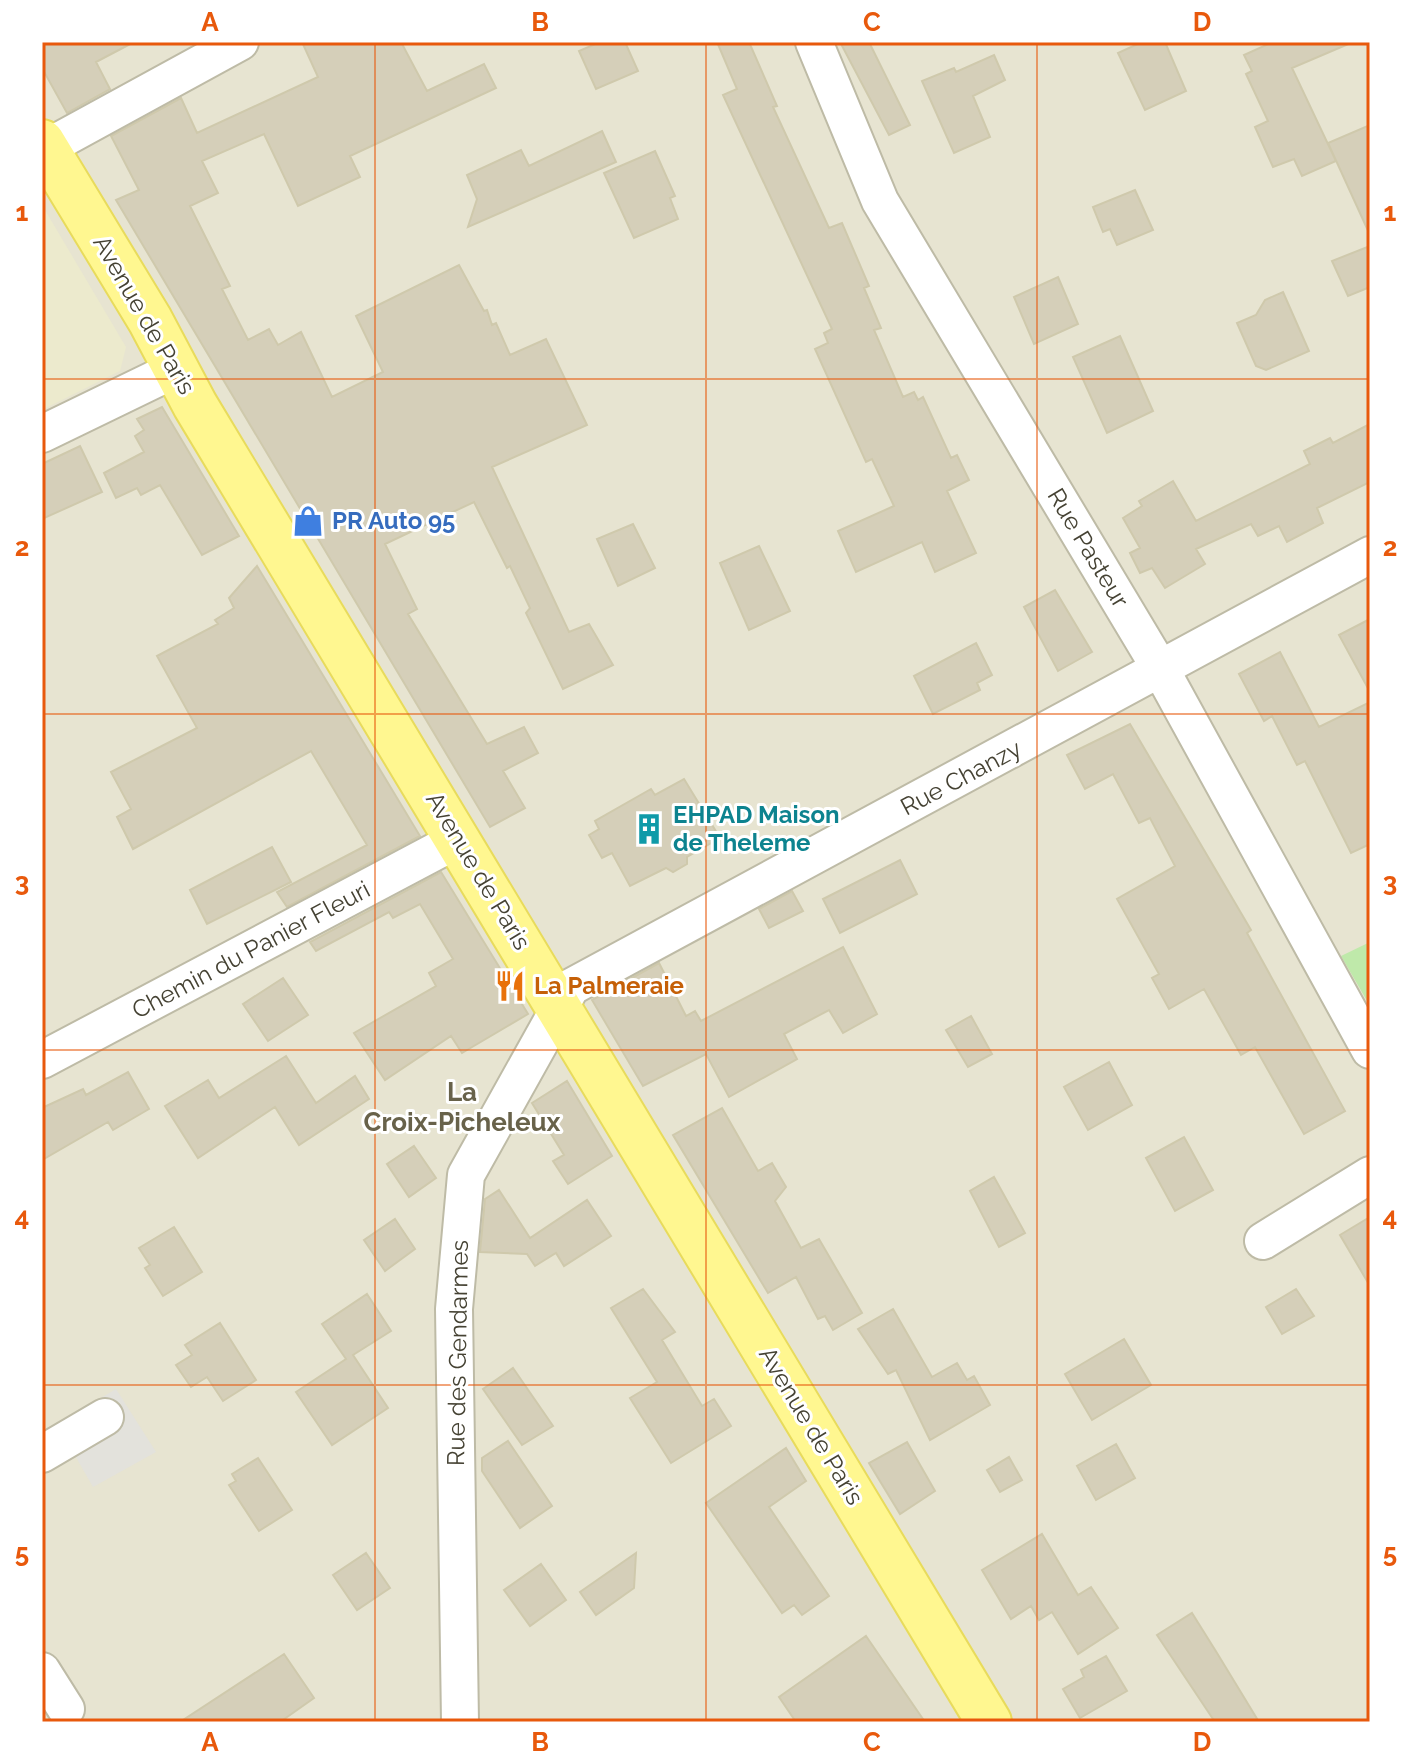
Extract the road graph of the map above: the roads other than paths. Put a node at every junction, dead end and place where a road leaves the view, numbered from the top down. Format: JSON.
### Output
{"nodes":[{"id":1,"x":240,"y":42,"type":"edge"},
{"id":2,"x":814,"y":42,"type":"edge"},
{"id":3,"x":44,"y":145,"type":"edge"},
{"id":4,"x":176,"y":369,"type":"junction"},
{"id":5,"x":42,"y":434,"type":"edge"},
{"id":6,"x":1370,"y":555,"type":"edge"},
{"id":7,"x":1161,"y":670,"type":"junction"},
{"id":8,"x":459,"y":839,"type":"junction"},
{"id":9,"x":560,"y":1008,"type":"junction"},
{"id":10,"x":1370,"y":1050,"type":"edge"},
{"id":11,"x":42,"y":1060,"type":"edge"},
{"id":12,"x":1370,"y":1175,"type":"edge"},
{"id":13,"x":1263,"y":1241,"type":"dead end"},
{"id":14,"x":105,"y":1417,"type":"dead end"},
{"id":15,"x":42,"y":1454,"type":"edge"},
{"id":16,"x":42,"y":1671,"type":"edge"},
{"id":17,"x":66,"y":1709,"type":"dead end"},
{"id":18,"x":460,"y":1722,"type":"edge"},
{"id":19,"x":989,"y":1722,"type":"edge"}],
"edges":[{"from":1,"to":3,"type":"street"},
{"from":2,"to":7,"type":"street","name":"Rue Pasteur"},
{"from":3,"to":4,"type":"main road","name":"Avenue de Paris"},
{"from":4,"to":5,"type":"street"},
{"from":4,"to":8,"type":"main road","name":"Avenue de Paris"},
{"from":6,"to":7,"type":"street","name":"Rue Chanzy"},
{"from":7,"to":9,"type":"street","name":"Rue Chanzy"},
{"from":7,"to":10,"type":"street","name":"Rue Pasteur"},
{"from":8,"to":9,"type":"main road","name":"Avenue de Paris"},
{"from":8,"to":11,"type":"street","name":"Chemin du Panier Fleuri"},
{"from":9,"to":18,"type":"street","name":"Rue des Gendarmes"},
{"from":9,"to":19,"type":"main road","name":"Avenue de Paris"},
{"from":12,"to":13,"type":"street"},
{"from":14,"to":15,"type":"street"},
{"from":16,"to":17,"type":"street"}]}
